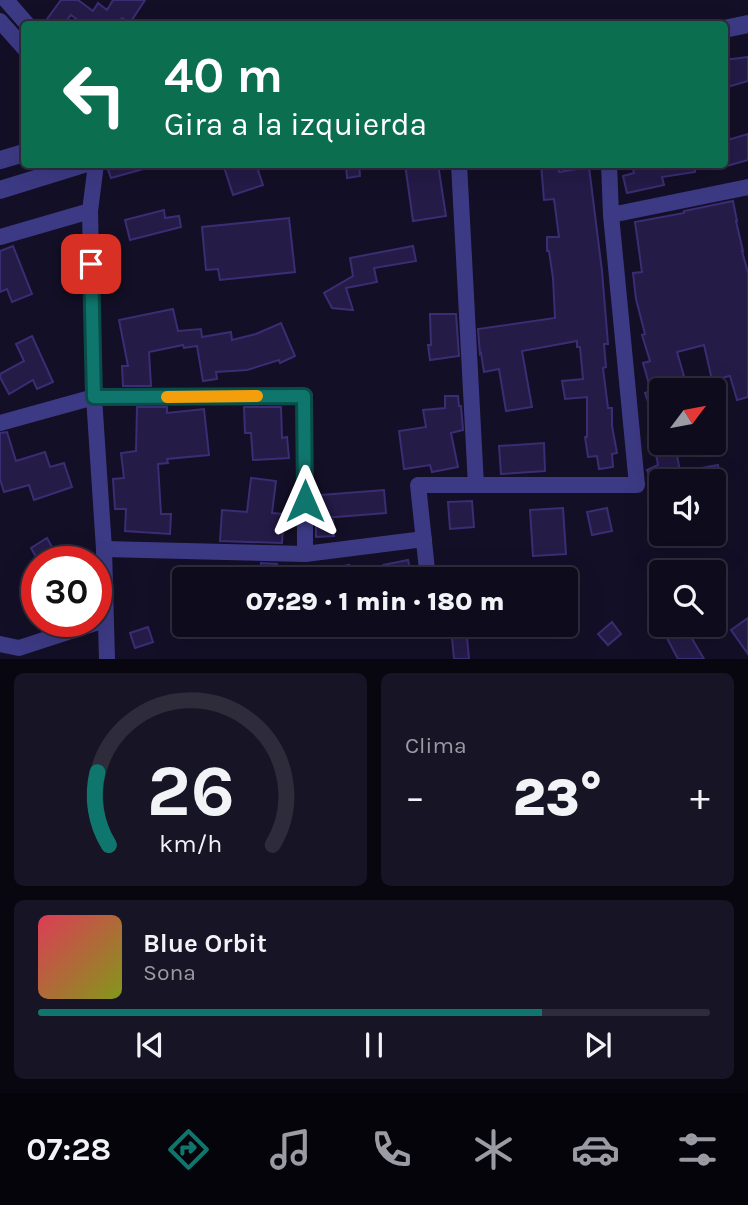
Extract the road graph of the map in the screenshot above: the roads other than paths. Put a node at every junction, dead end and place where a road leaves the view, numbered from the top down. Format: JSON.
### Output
{"nodes":[{"id":1,"x":6,"y":0,"type":"edge"},
{"id":2,"x":0,"y":21,"type":"edge"},
{"id":3,"x":24,"y":21,"type":"edge"},
{"id":4,"x":748,"y":24,"type":"edge"},
{"id":5,"x":728,"y":28,"type":"edge"},
{"id":6,"x":21,"y":45,"type":"edge"},
{"id":7,"x":21,"y":154,"type":"edge"},
{"id":8,"x":0,"y":160,"type":"edge"},
{"id":9,"x":75,"y":168,"type":"edge"},
{"id":10,"x":85,"y":168,"type":"edge"},
{"id":11,"x":459,"y":168,"type":"edge"},
{"id":12,"x":609,"y":168,"type":"edge"},
{"id":13,"x":748,"y":187,"type":"edge"},
{"id":14,"x":0,"y":190,"type":"edge"},
{"id":15,"x":90,"y":211,"type":"junction"},
{"id":16,"x":611,"y":215,"type":"junction"},
{"id":17,"x":0,"y":237,"type":"edge"},
{"id":18,"x":94,"y":397,"type":"junction"},
{"id":19,"x":0,"y":423,"type":"edge"},
{"id":20,"x":477,"y":485,"type":"junction"},
{"id":21,"x":424,"y":539,"type":"junction"},
{"id":22,"x":104,"y":546,"type":"edge"},
{"id":23,"x":112,"y":549,"type":"edge"},
{"id":24,"x":305,"y":554,"type":"junction"},
{"id":25,"x":427,"y":567,"type":"edge"},
{"id":26,"x":53,"y":637,"type":"edge"},
{"id":27,"x":106,"y":637,"type":"edge"},
{"id":28,"x":0,"y":644,"type":"edge"},
{"id":29,"x":107,"y":659,"type":"edge"}],
"edges":[{"from":1,"to":3,"type":"street"},
{"from":2,"to":6,"type":"street"},
{"from":4,"to":5,"type":"street"},
{"from":7,"to":8,"type":"street"},
{"from":9,"to":14,"type":"street"},
{"from":10,"to":15,"type":"street"},
{"from":11,"to":20,"type":"street"},
{"from":12,"to":16,"type":"street"},
{"from":13,"to":16,"type":"street"},
{"from":15,"to":17,"type":"street"},
{"from":15,"to":18,"type":"street"},
{"from":16,"to":20,"type":"street"},
{"from":18,"to":19,"type":"street"},
{"from":18,"to":22,"type":"street"},
{"from":18,"to":24,"type":"street"},
{"from":20,"to":21,"type":"street"},
{"from":21,"to":24,"type":"street"},
{"from":21,"to":25,"type":"street"},
{"from":23,"to":24,"type":"street"},
{"from":26,"to":28,"type":"street"},
{"from":27,"to":29,"type":"street"}]}
